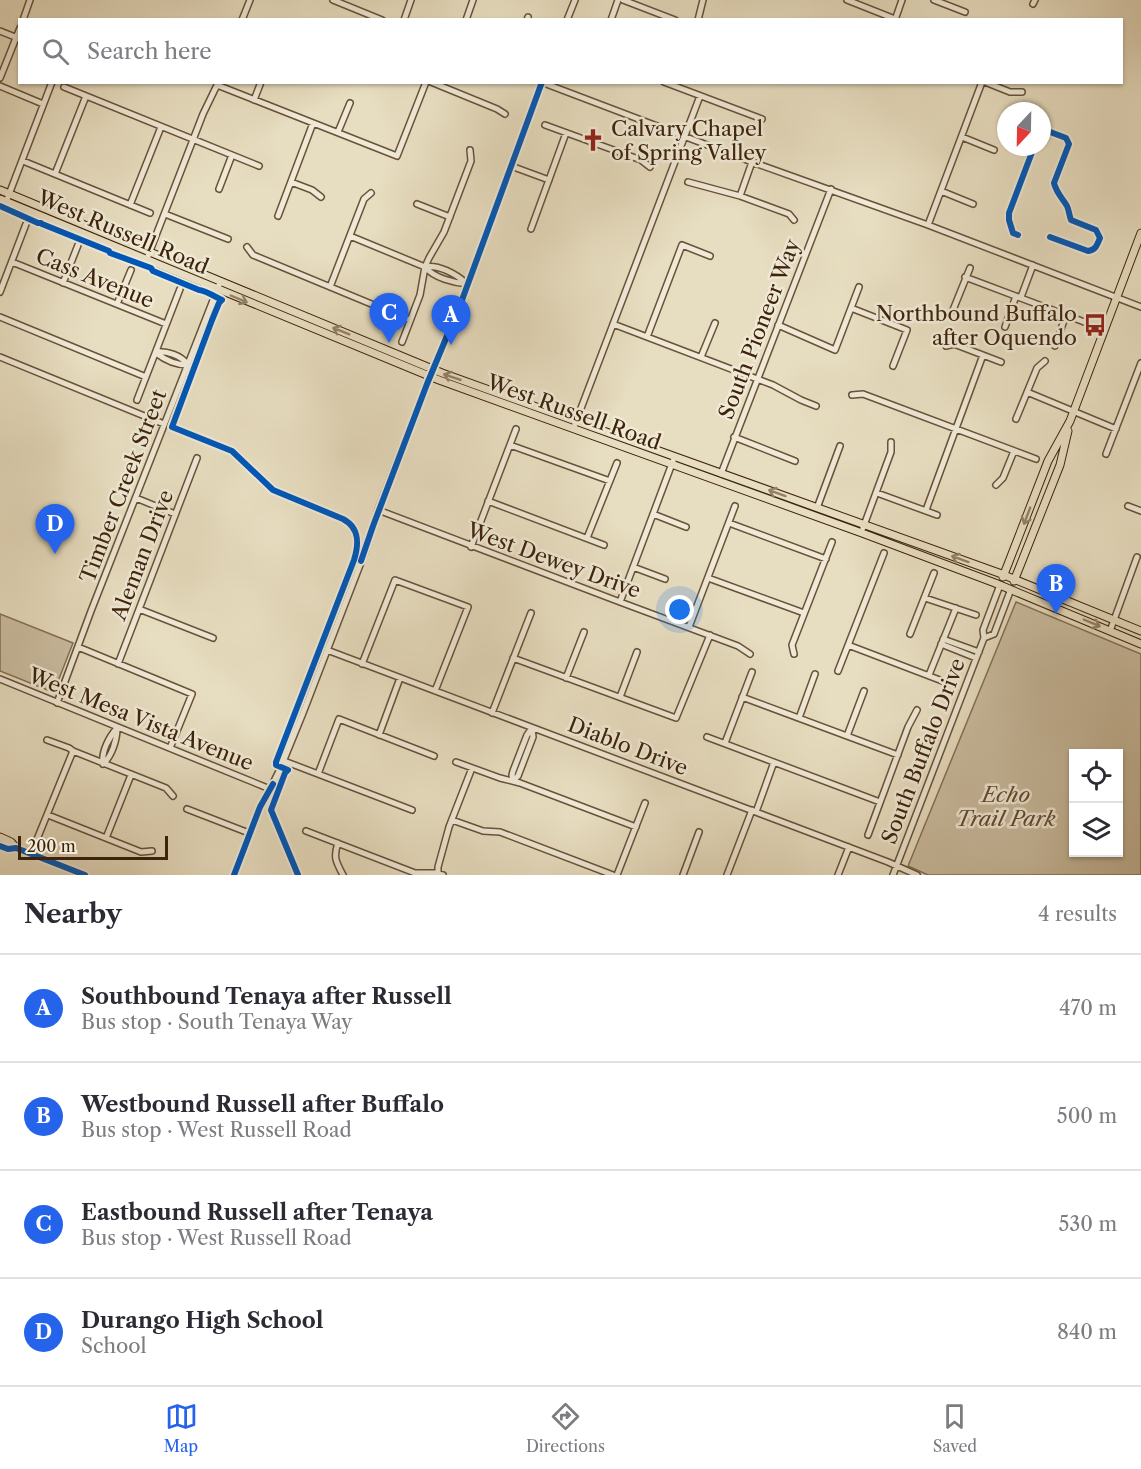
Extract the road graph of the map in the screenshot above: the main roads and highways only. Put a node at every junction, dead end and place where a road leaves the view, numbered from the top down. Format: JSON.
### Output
{"nodes":[{"id":1,"x":0,"y":190,"type":"edge"},
{"id":2,"x":5,"y":198,"type":"edge"},
{"id":3,"x":1141,"y":233,"type":"edge"},
{"id":4,"x":432,"y":373,"type":"junction"},
{"id":5,"x":1070,"y":421,"type":"junction"},
{"id":6,"x":1004,"y":575,"type":"junction"},
{"id":7,"x":1015,"y":579,"type":"junction"},
{"id":8,"x":1000,"y":585,"type":"junction"},
{"id":9,"x":1011,"y":589,"type":"junction"},
{"id":10,"x":1141,"y":632,"type":"edge"},
{"id":11,"x":1141,"y":644,"type":"edge"},
{"id":12,"x":0,"y":837,"type":"edge"},
{"id":13,"x":0,"y":846,"type":"edge"},
{"id":14,"x":16,"y":848,"type":"junction"},
{"id":15,"x":85,"y":875,"type":"edge"}],
"edges":[{"from":1,"to":2,"type":"main road","name":"West Russell Road"},
{"from":2,"to":4,"type":"main road","name":"West Russell Road","one_way":true},
{"from":4,"to":2,"type":"main road","name":"West Russell Road","one_way":true},
{"from":3,"to":5,"type":"main road","name":"South Buffalo Drive"},
{"from":6,"to":4,"type":"main road","name":"West Russell Road","one_way":true},
{"from":4,"to":8,"type":"main road","name":"West Russell Road"},
{"from":5,"to":6,"type":"main road","name":"South Buffalo Drive","one_way":true},
{"from":5,"to":7,"type":"main road","name":"South Buffalo Drive"},
{"from":6,"to":7,"type":"main road","name":"West Russell Road"},
{"from":6,"to":8,"type":"main road","name":"South Buffalo Drive"},
{"from":7,"to":9,"type":"main road","name":"South Buffalo Drive"},
{"from":7,"to":10,"type":"main road","name":"West Russell Road"},
{"from":8,"to":9,"type":"main road","name":"West Russell Road"},
{"from":9,"to":11,"type":"main road","name":"West Russell Road","one_way":true},
{"from":12,"to":14,"type":"main road"},
{"from":13,"to":14,"type":"main road"},
{"from":14,"to":15,"type":"main road"}]}
